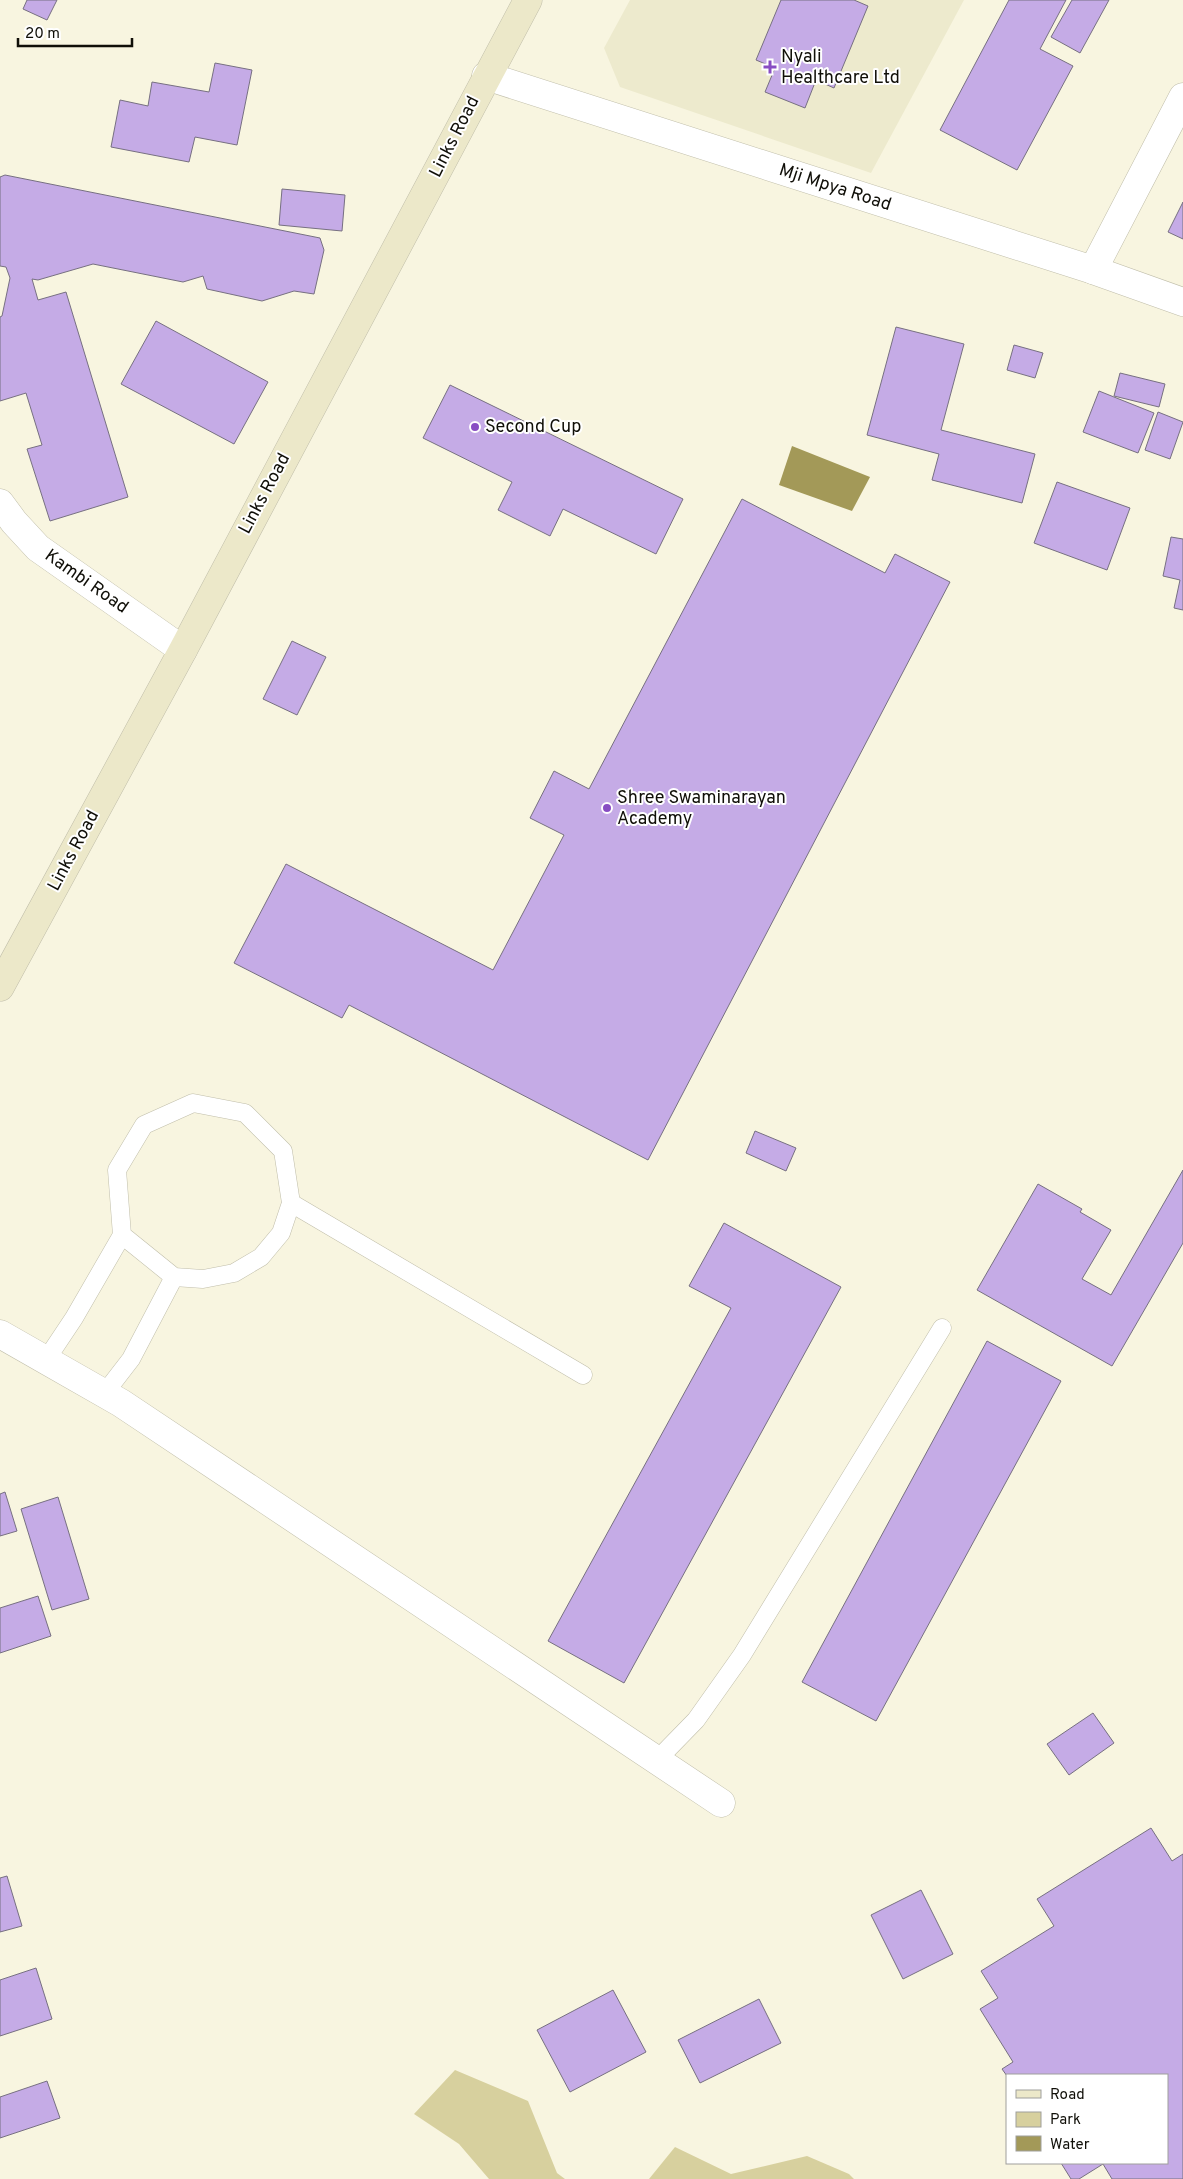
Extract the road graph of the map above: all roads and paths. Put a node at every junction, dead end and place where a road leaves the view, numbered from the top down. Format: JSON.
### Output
{"nodes":[{"id":1,"x":528,"y":0,"type":"edge"},
{"id":2,"x":486,"y":76,"type":"junction"},
{"id":3,"x":1183,"y":97,"type":"edge"},
{"id":4,"x":1093,"y":270,"type":"junction"},
{"id":5,"x":1183,"y":302,"type":"edge"},
{"id":6,"x":0,"y":503,"type":"edge"},
{"id":7,"x":183,"y":650,"type":"junction"},
{"id":8,"x":0,"y":987,"type":"edge"},
{"id":9,"x":291,"y":1203,"type":"junction"},
{"id":10,"x":122,"y":1235,"type":"junction"},
{"id":11,"x":174,"y":1277,"type":"junction"},
{"id":12,"x":942,"y":1328,"type":"dead end"},
{"id":13,"x":0,"y":1334,"type":"edge"},
{"id":14,"x":46,"y":1360,"type":"junction"},
{"id":15,"x":583,"y":1375,"type":"dead end"},
{"id":16,"x":104,"y":1394,"type":"junction"},
{"id":17,"x":657,"y":1760,"type":"junction"},
{"id":18,"x":721,"y":1804,"type":"dead end"}],
"edges":[{"from":1,"to":2,"type":"main road","name":"Links Road"},
{"from":2,"to":4,"type":"street","name":"Mji Mpya Road"},
{"from":2,"to":7,"type":"main road","name":"Links Road"},
{"from":3,"to":4,"type":"street"},
{"from":4,"to":5,"type":"street","name":"Mji Mpya Road"},
{"from":6,"to":7,"type":"street","name":"Kambi Road"},
{"from":7,"to":8,"type":"main road","name":"Links Road"},
{"from":9,"to":10,"type":"lane"},
{"from":9,"to":11,"type":"lane"},
{"from":9,"to":15,"type":"lane"},
{"from":10,"to":11,"type":"lane"},
{"from":10,"to":14,"type":"lane"},
{"from":11,"to":16,"type":"lane"},
{"from":12,"to":17,"type":"lane"},
{"from":13,"to":14,"type":"street"},
{"from":14,"to":16,"type":"street"},
{"from":16,"to":17,"type":"street"},
{"from":17,"to":18,"type":"street"}]}
